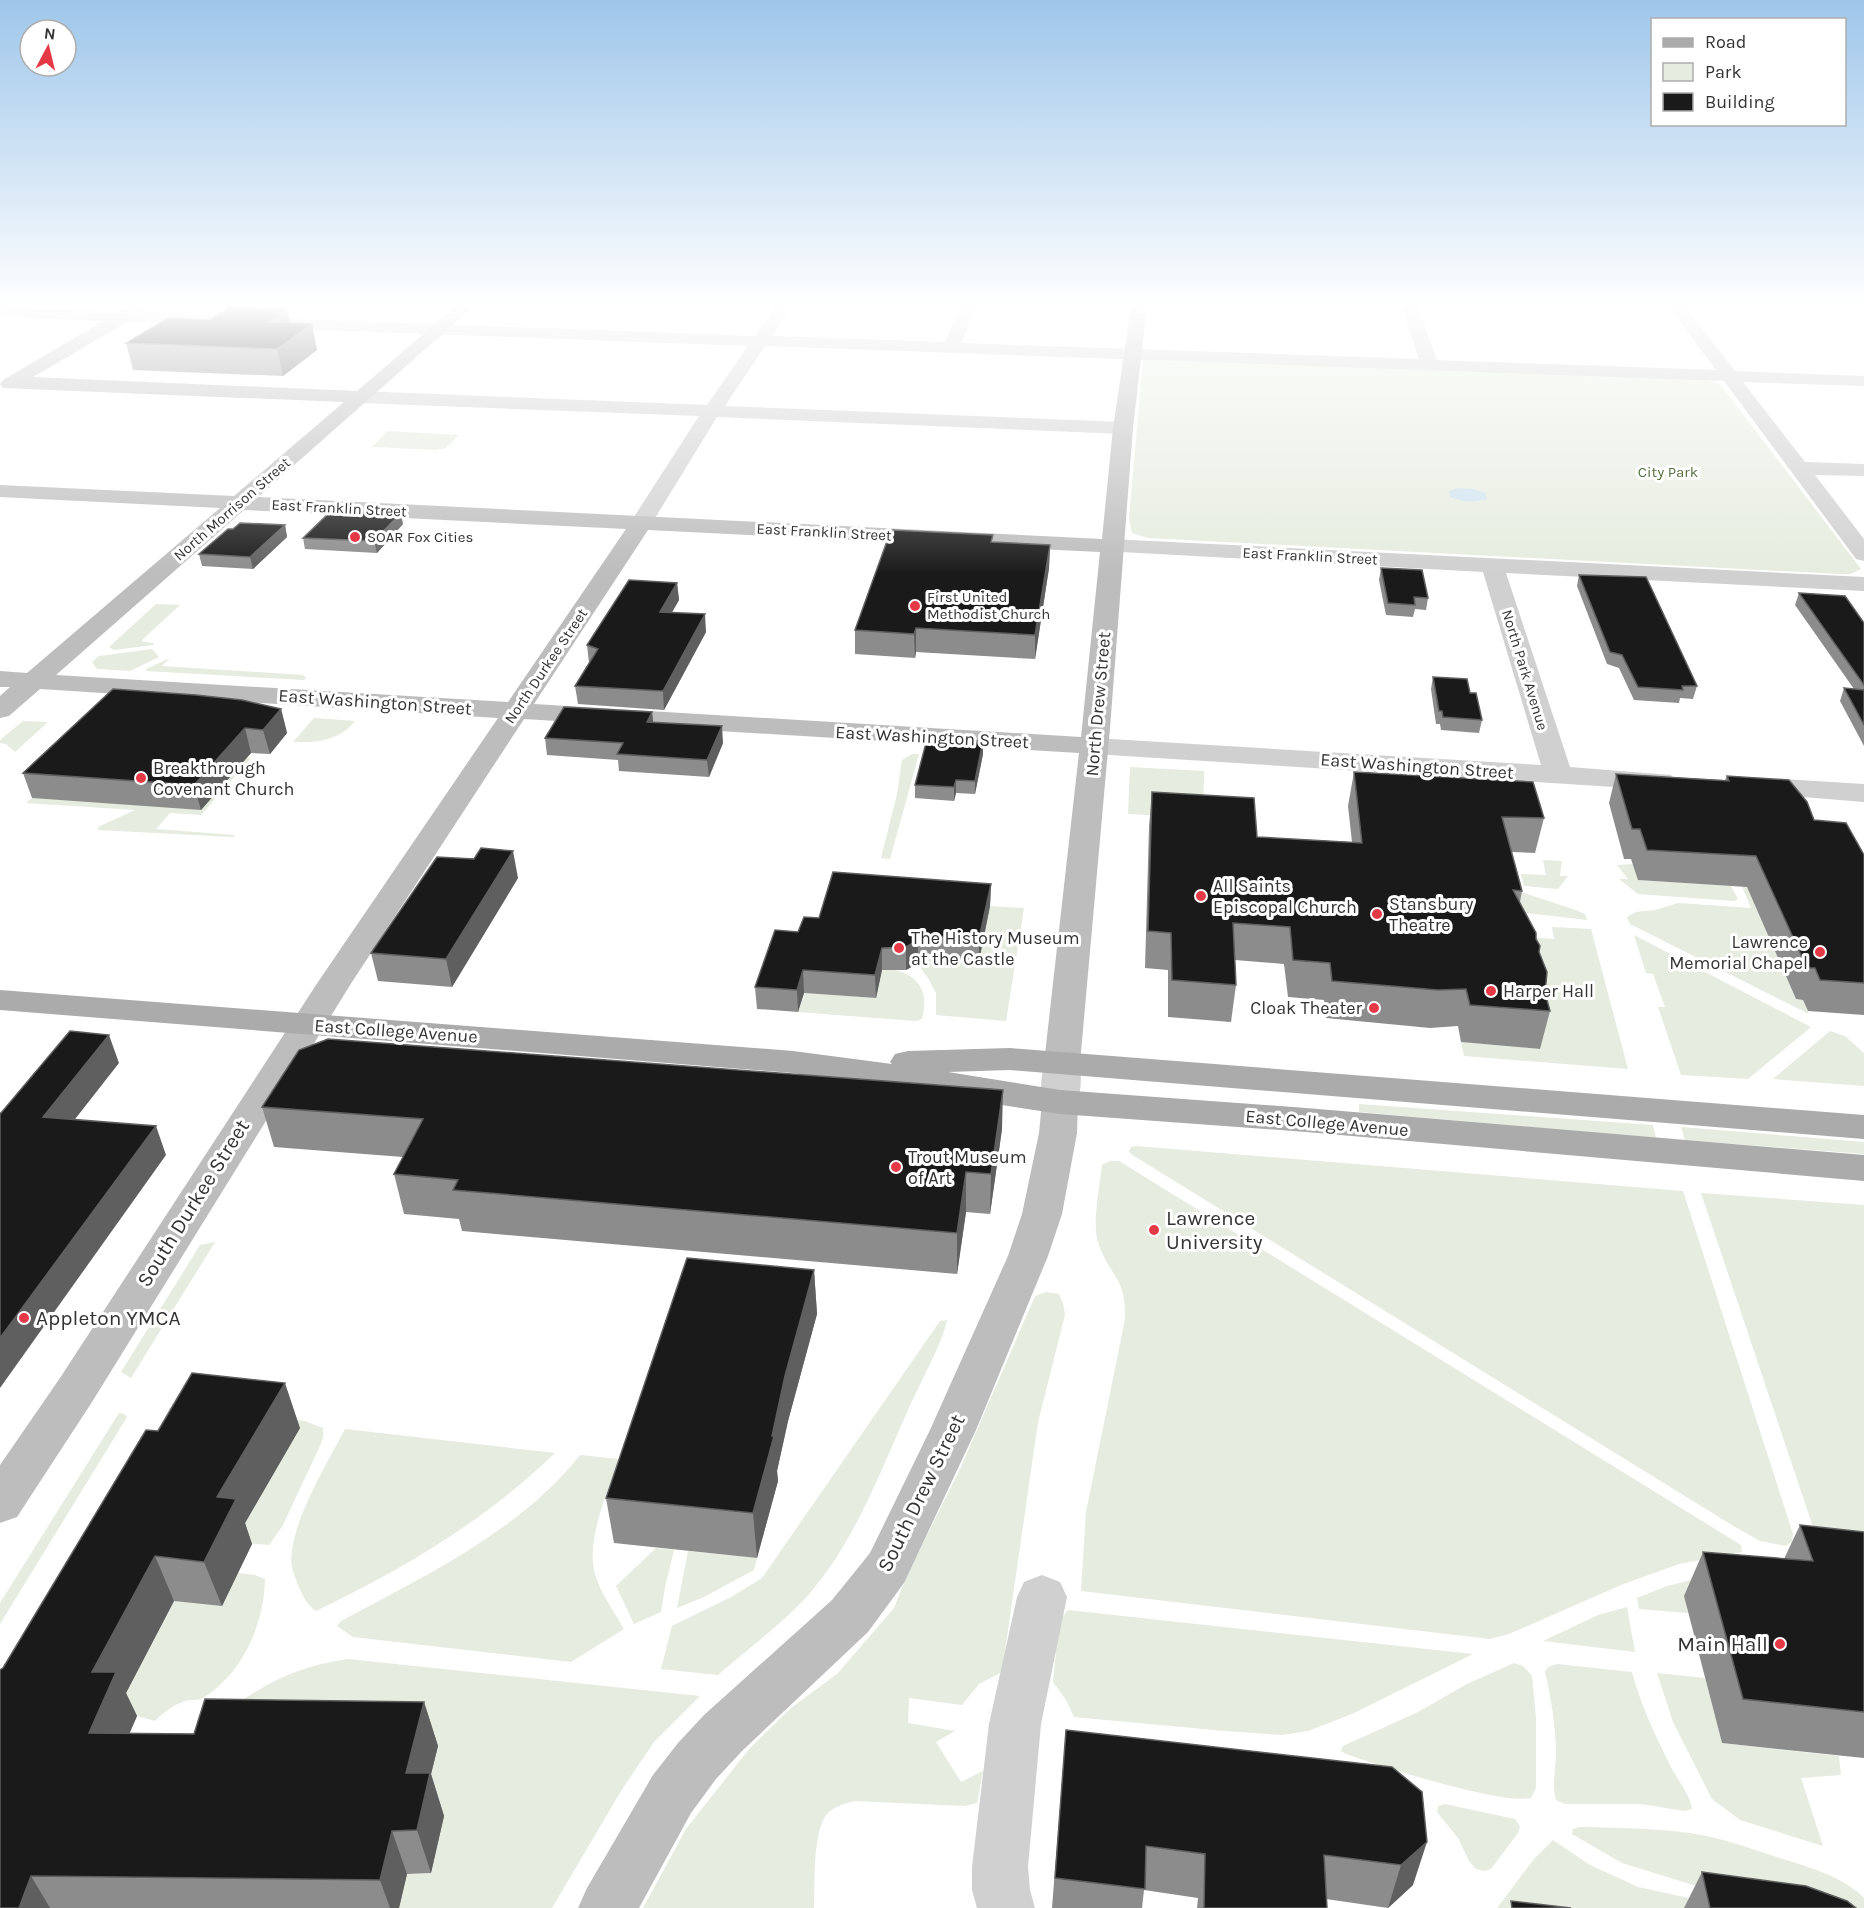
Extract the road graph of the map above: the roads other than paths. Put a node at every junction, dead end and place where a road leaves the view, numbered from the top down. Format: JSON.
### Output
{"nodes":[{"id":1,"x":306,"y":396,"type":"edge"},
{"id":2,"x":723,"y":396,"type":"edge"},
{"id":3,"x":1127,"y":396,"type":"edge"},
{"id":4,"x":1743,"y":396,"type":"edge"},
{"id":5,"x":360,"y":398,"type":"junction"},
{"id":6,"x":712,"y":412,"type":"junction"},
{"id":7,"x":1123,"y":428,"type":"junction"},
{"id":8,"x":1799,"y":468,"type":"junction"},
{"id":9,"x":1864,"y":470,"type":"edge"},
{"id":10,"x":0,"y":491,"type":"edge"},
{"id":11,"x":240,"y":503,"type":"junction"},
{"id":12,"x":641,"y":523,"type":"junction"},
{"id":13,"x":1111,"y":546,"type":"junction"},
{"id":14,"x":1864,"y":554,"type":"edge"},
{"id":15,"x":1492,"y":565,"type":"junction"},
{"id":16,"x":1864,"y":584,"type":"edge"},
{"id":17,"x":0,"y":679,"type":"edge"},
{"id":18,"x":34,"y":681,"type":"junction"},
{"id":19,"x":0,"y":710,"type":"edge"},
{"id":20,"x":516,"y":711,"type":"junction"},
{"id":21,"x":1094,"y":746,"type":"junction"},
{"id":22,"x":1558,"y":774,"type":"junction"},
{"id":23,"x":1691,"y":783,"type":"edge"},
{"id":24,"x":1727,"y":785,"type":"edge"},
{"id":25,"x":1864,"y":793,"type":"edge"},
{"id":26,"x":0,"y":1000,"type":"edge"},
{"id":27,"x":308,"y":1024,"type":"junction"},
{"id":28,"x":1061,"y":1083,"type":"junction"},
{"id":29,"x":1864,"y":1126,"type":"edge"},
{"id":30,"x":1864,"y":1168,"type":"edge"},
{"id":31,"x":0,"y":1503,"type":"edge"},
{"id":32,"x":1042,"y":1597,"type":"dead end"},
{"id":33,"x":607,"y":1908,"type":"edge"},
{"id":34,"x":1006,"y":1908,"type":"edge"}],
"edges":[{"from":1,"to":5,"type":"street"},
{"from":2,"to":6,"type":"street","name":"North Durkee Street"},
{"from":3,"to":7,"type":"street","name":"North Drew Street"},
{"from":4,"to":8,"type":"street"},
{"from":5,"to":6,"type":"street"},
{"from":5,"to":11,"type":"street","name":"North Morrison Street"},
{"from":6,"to":7,"type":"street"},
{"from":6,"to":12,"type":"street","name":"North Durkee Street"},
{"from":7,"to":13,"type":"street","name":"North Drew Street"},
{"from":8,"to":9,"type":"street"},
{"from":8,"to":14,"type":"street"},
{"from":10,"to":11,"type":"street","name":"East Franklin Street"},
{"from":11,"to":12,"type":"street","name":"East Franklin Street"},
{"from":11,"to":18,"type":"street","name":"North Morrison Street"},
{"from":12,"to":13,"type":"street","name":"East Franklin Street"},
{"from":12,"to":20,"type":"street","name":"North Durkee Street"},
{"from":13,"to":15,"type":"street","name":"East Franklin Street"},
{"from":13,"to":21,"type":"street","name":"North Drew Street"},
{"from":15,"to":16,"type":"street","name":"East Franklin Street"},
{"from":15,"to":22,"type":"street","name":"North Park Avenue"},
{"from":17,"to":18,"type":"street","name":"East Washington Street"},
{"from":18,"to":19,"type":"street","name":"North Morrison Street"},
{"from":18,"to":20,"type":"street","name":"East Washington Street"},
{"from":20,"to":21,"type":"street","name":"East Washington Street"},
{"from":20,"to":27,"type":"street","name":"North Durkee Street"},
{"from":21,"to":22,"type":"street","name":"East Washington Street"},
{"from":21,"to":28,"type":"street","name":"North Drew Street"},
{"from":22,"to":23,"type":"street","name":"East Washington Street"},
{"from":24,"to":25,"type":"street"},
{"from":26,"to":27,"type":"main road","name":"East College Avenue"},
{"from":27,"to":28,"type":"main road","name":"East College Avenue"},
{"from":27,"to":31,"type":"street","name":"South Durkee Street"},
{"from":28,"to":29,"type":"main road","name":"East College Avenue"},
{"from":28,"to":30,"type":"main road","name":"East College Avenue"},
{"from":28,"to":33,"type":"street","name":"South Drew Street"},
{"from":32,"to":34,"type":"street"}]}
